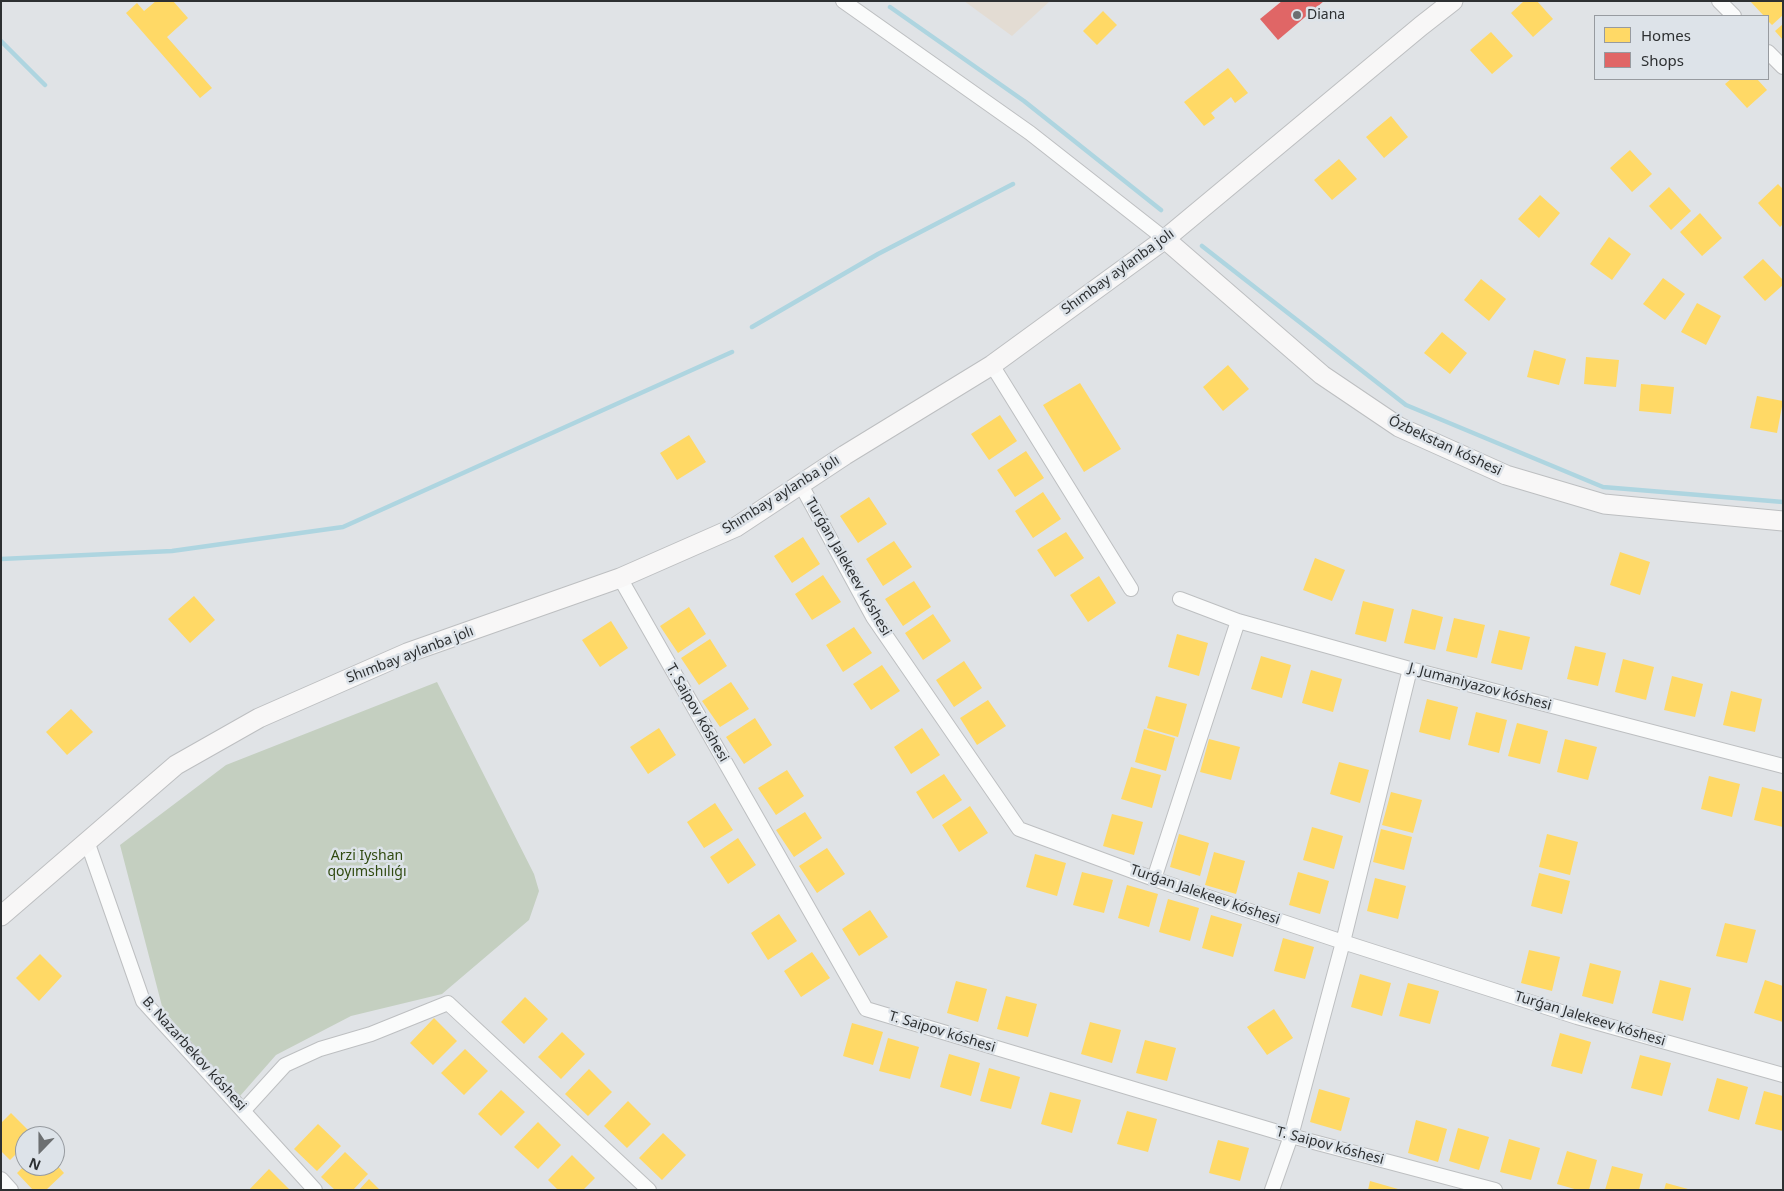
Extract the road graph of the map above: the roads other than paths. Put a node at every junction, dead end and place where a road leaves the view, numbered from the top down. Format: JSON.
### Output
{"nodes":[{"id":1,"x":843,"y":1,"type":"edge"},
{"id":2,"x":1453,"y":1,"type":"edge"},
{"id":3,"x":1719,"y":1,"type":"edge"},
{"id":4,"x":1733,"y":15,"type":"edge"},
{"id":5,"x":1769,"y":53,"type":"edge"},
{"id":6,"x":1783,"y":67,"type":"edge"},
{"id":7,"x":1165,"y":239,"type":"junction"},
{"id":8,"x":992,"y":365,"type":"junction"},
{"id":9,"x":801,"y":484,"type":"junction"},
{"id":10,"x":1783,"y":521,"type":"edge"},
{"id":11,"x":620,"y":578,"type":"junction"},
{"id":12,"x":1131,"y":589,"type":"dead end"},
{"id":13,"x":1180,"y":599,"type":"dead end"},
{"id":14,"x":1238,"y":621,"type":"junction"},
{"id":15,"x":1410,"y":670,"type":"junction"},
{"id":16,"x":1783,"y":766,"type":"edge"},
{"id":17,"x":87,"y":842,"type":"junction"},
{"id":18,"x":1154,"y":879,"type":"junction"},
{"id":19,"x":1,"y":916,"type":"edge"},
{"id":20,"x":1343,"y":942,"type":"junction"},
{"id":21,"x":1783,"y":1074,"type":"edge"},
{"id":22,"x":244,"y":1110,"type":"junction"},
{"id":23,"x":1291,"y":1136,"type":"junction"},
{"id":24,"x":1,"y":1179,"type":"edge"},
{"id":25,"x":11,"y":1190,"type":"edge"},
{"id":26,"x":316,"y":1190,"type":"edge"},
{"id":27,"x":649,"y":1190,"type":"edge"},
{"id":28,"x":1272,"y":1190,"type":"edge"},
{"id":29,"x":1495,"y":1190,"type":"edge"}],
"edges":[{"from":1,"to":7,"type":"street"},
{"from":2,"to":7,"type":"main road","name":"Shımbay aylanba jolı"},
{"from":3,"to":4,"type":"street"},
{"from":5,"to":6,"type":"street"},
{"from":7,"to":8,"type":"main road","name":"Shımbay aylanba jolı"},
{"from":7,"to":10,"type":"main road","name":"Ózbekstan kóshesi"},
{"from":8,"to":9,"type":"main road","name":"Shımbay aylanba jolı"},
{"from":8,"to":12,"type":"street"},
{"from":9,"to":11,"type":"main road","name":"Shımbay aylanba jolı"},
{"from":9,"to":18,"type":"street","name":"Turǵan Jalekeev kóshesi"},
{"from":11,"to":17,"type":"main road","name":"Shımbay aylanba jolı"},
{"from":11,"to":23,"type":"street","name":"T. Saipov kóshesi"},
{"from":13,"to":14,"type":"street","name":"J. Jumaniyazov kóshesi"},
{"from":14,"to":15,"type":"street","name":"J. Jumaniyazov kóshesi"},
{"from":14,"to":18,"type":"street"},
{"from":15,"to":16,"type":"street","name":"J. Jumaniyazov kóshesi"},
{"from":15,"to":20,"type":"street"},
{"from":17,"to":19,"type":"main road","name":"Shımbay aylanba jolı"},
{"from":17,"to":22,"type":"street","name":"B. Nazarbekov kóshesi"},
{"from":18,"to":20,"type":"street","name":"Turǵan Jalekeev kóshesi"},
{"from":20,"to":21,"type":"street","name":"Turǵan Jalekeev kóshesi"},
{"from":20,"to":23,"type":"street"},
{"from":22,"to":26,"type":"street","name":"B. Nazarbekov kóshesi"},
{"from":22,"to":27,"type":"street"},
{"from":23,"to":28,"type":"street"},
{"from":23,"to":29,"type":"street","name":"T. Saipov kóshesi"},
{"from":24,"to":25,"type":"street"}]}
